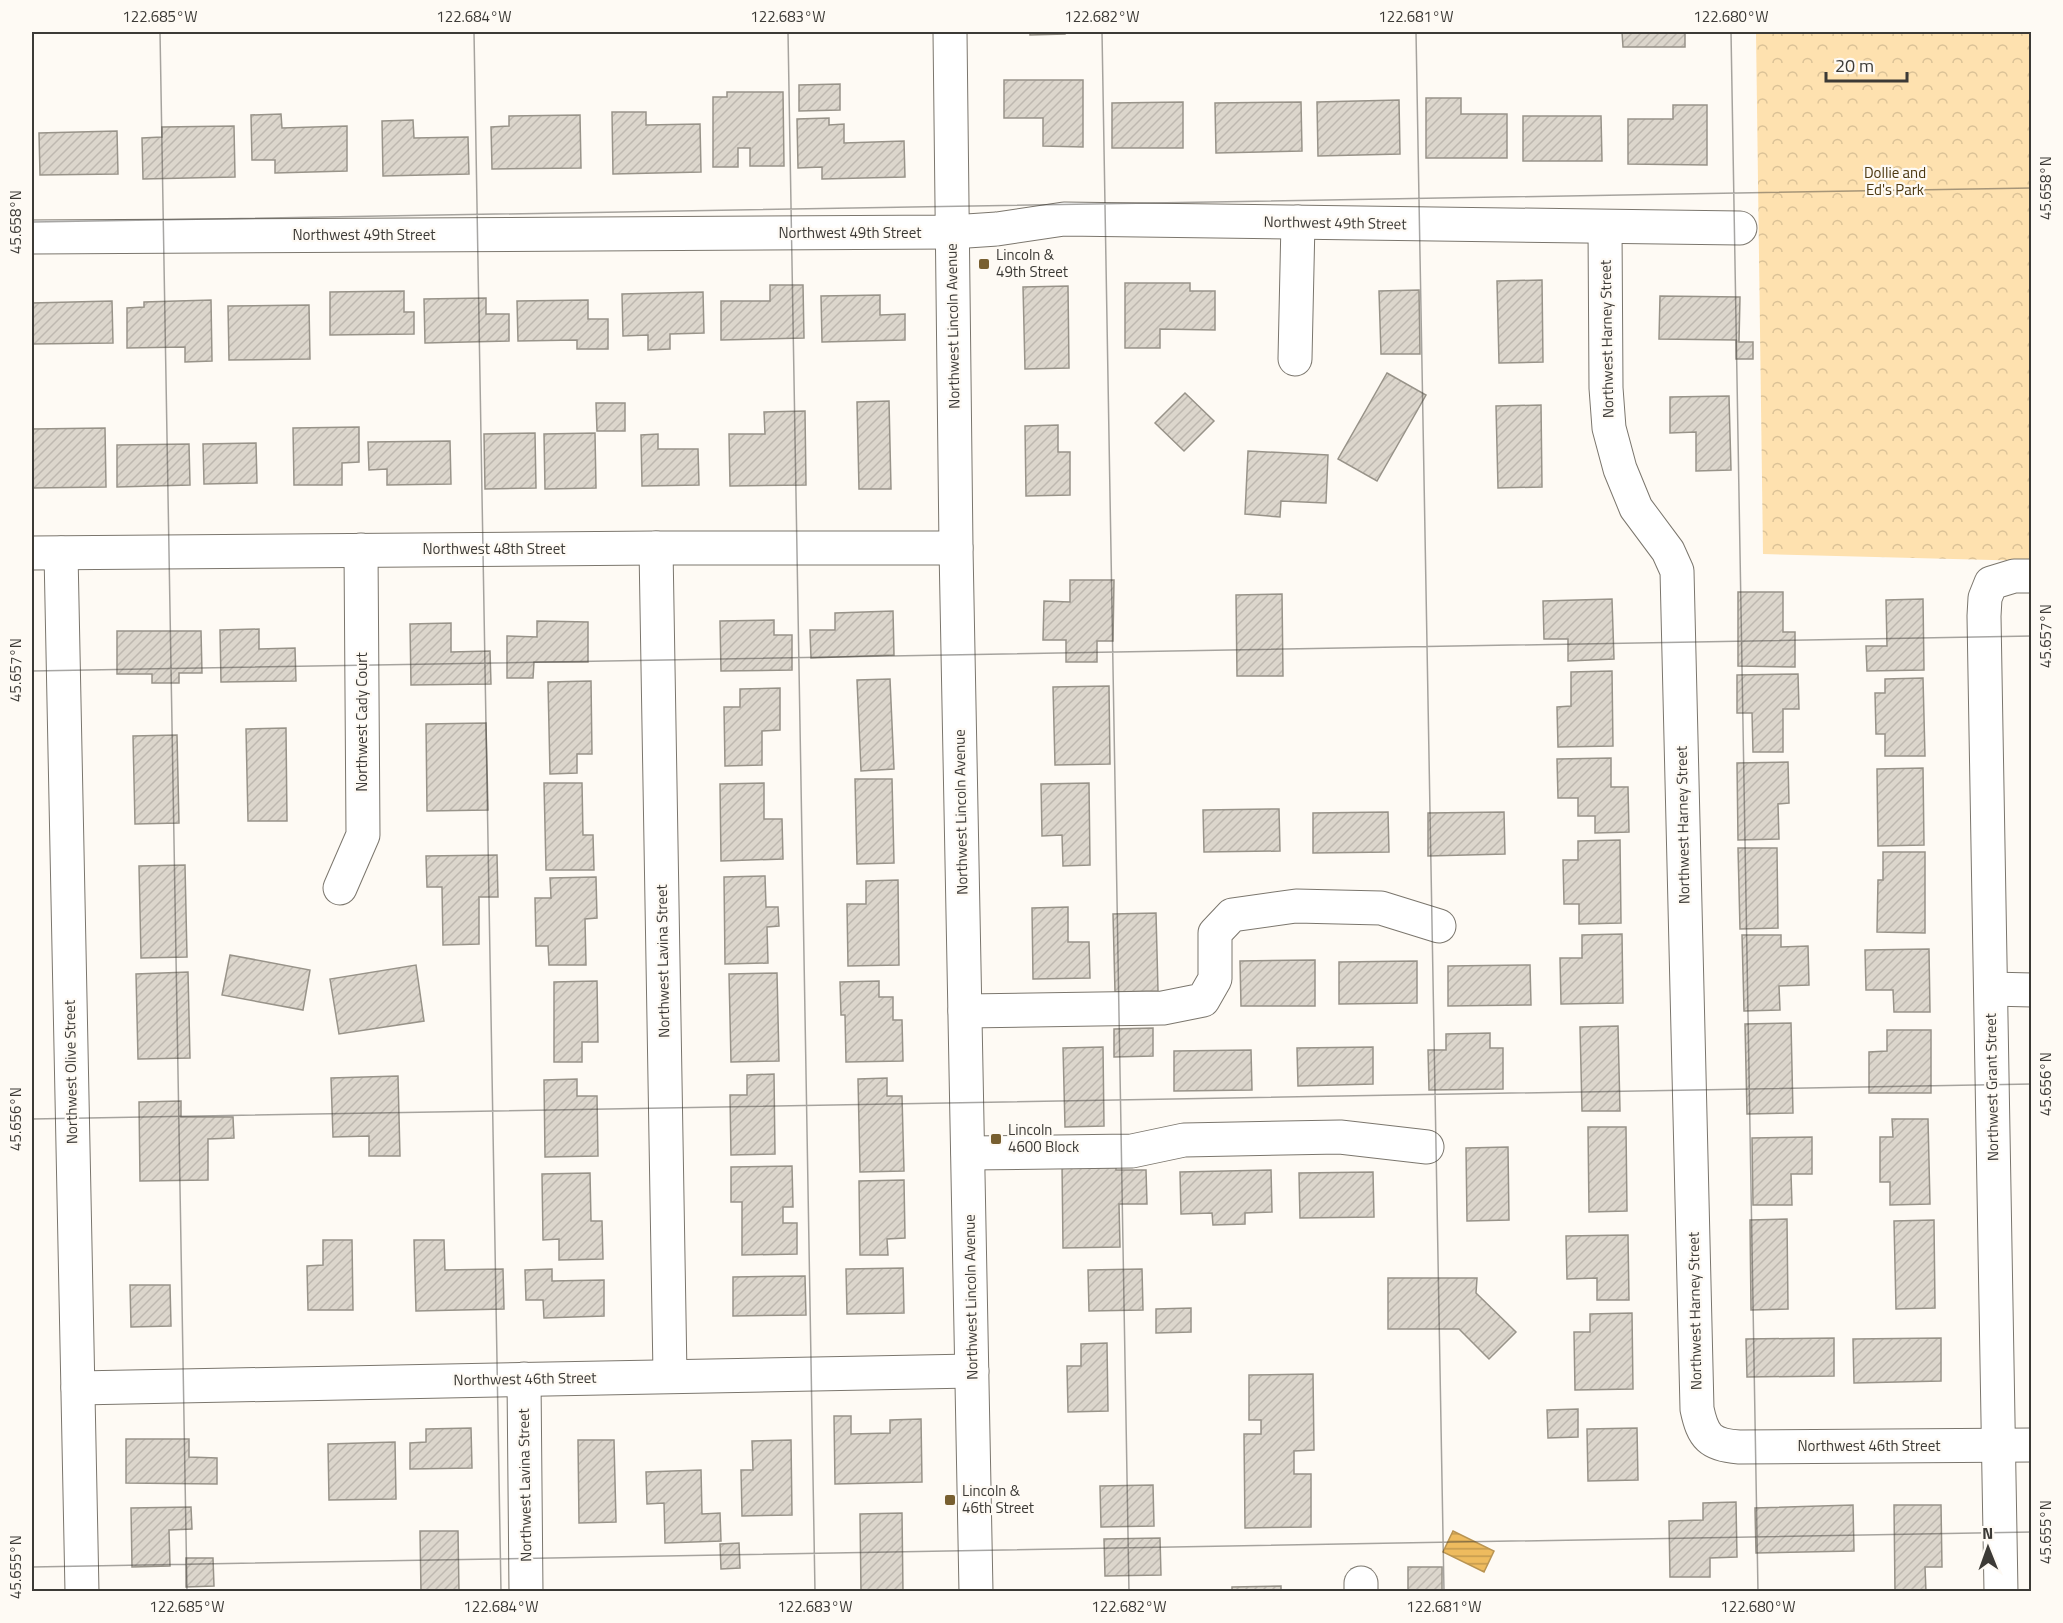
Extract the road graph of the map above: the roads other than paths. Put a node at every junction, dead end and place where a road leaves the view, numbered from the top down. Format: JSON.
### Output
{"nodes":[{"id":1,"x":950,"y":32,"type":"edge"},
{"id":2,"x":1298,"y":222,"type":"junction"},
{"id":3,"x":1605,"y":227,"type":"junction"},
{"id":4,"x":1740,"y":228,"type":"dead end"},
{"id":5,"x":952,"y":232,"type":"junction"},
{"id":6,"x":32,"y":237,"type":"edge"},
{"id":7,"x":1295,"y":359,"type":"dead end"},
{"id":8,"x":656,"y":548,"type":"junction"},
{"id":9,"x":956,"y":548,"type":"junction"},
{"id":10,"x":361,"y":550,"type":"junction"},
{"id":11,"x":46,"y":553,"type":"edge"},
{"id":12,"x":2031,"y":576,"type":"edge"},
{"id":13,"x":340,"y":888,"type":"dead end"},
{"id":14,"x":1439,"y":926,"type":"dead end"},
{"id":15,"x":1991,"y":989,"type":"junction"},
{"id":16,"x":2031,"y":990,"type":"edge"},
{"id":17,"x":965,"y":1011,"type":"junction"},
{"id":18,"x":1427,"y":1147,"type":"dead end"},
{"id":19,"x":968,"y":1153,"type":"junction"},
{"id":20,"x":972,"y":1371,"type":"junction"},
{"id":21,"x":670,"y":1375,"type":"junction"},
{"id":22,"x":524,"y":1379,"type":"junction"},
{"id":23,"x":78,"y":1388,"type":"junction"},
{"id":24,"x":1708,"y":1439,"type":"joint"},
{"id":25,"x":1998,"y":1445,"type":"junction"},
{"id":26,"x":2031,"y":1445,"type":"edge"},
{"id":27,"x":82,"y":1592,"type":"edge"},
{"id":28,"x":526,"y":1592,"type":"edge"},
{"id":29,"x":976,"y":1592,"type":"edge"},
{"id":30,"x":2001,"y":1592,"type":"edge"}],
"edges":[{"from":1,"to":5,"type":"street","name":"Northwest Lincoln Avenue"},
{"from":2,"to":3,"type":"street","name":"Northwest 49th Street"},
{"from":2,"to":5,"type":"street","name":"Northwest 49th Street"},
{"from":2,"to":7,"type":"street"},
{"from":3,"to":4,"type":"street","name":"Northwest 49th Street"},
{"from":3,"to":24,"type":"street","name":"Northwest Harney Street"},
{"from":5,"to":6,"type":"street","name":"Northwest 49th Street"},
{"from":5,"to":9,"type":"street","name":"Northwest Lincoln Avenue"},
{"from":8,"to":9,"type":"street","name":"Northwest 48th Street"},
{"from":8,"to":10,"type":"street","name":"Northwest 48th Street"},
{"from":8,"to":21,"type":"street","name":"Northwest Lavina Street"},
{"from":9,"to":17,"type":"street","name":"Northwest Lincoln Avenue"},
{"from":10,"to":11,"type":"street","name":"Northwest 48th Street"},
{"from":10,"to":13,"type":"street","name":"Northwest Cady Court"},
{"from":11,"to":23,"type":"street","name":"Northwest Olive Street"},
{"from":12,"to":15,"type":"street","name":"Northwest Grant Street"},
{"from":14,"to":17,"type":"street"},
{"from":15,"to":16,"type":"street"},
{"from":15,"to":25,"type":"street","name":"Northwest Grant Street"},
{"from":17,"to":19,"type":"street","name":"Northwest Lincoln Avenue"},
{"from":18,"to":19,"type":"street"},
{"from":19,"to":20,"type":"street","name":"Northwest Lincoln Avenue"},
{"from":20,"to":21,"type":"street","name":"Northwest 46th Street"},
{"from":20,"to":29,"type":"street","name":"Northwest Lincoln Avenue"},
{"from":21,"to":22,"type":"street","name":"Northwest 46th Street"},
{"from":22,"to":23,"type":"street","name":"Northwest 46th Street"},
{"from":22,"to":28,"type":"street","name":"Northwest Lavina Street"},
{"from":23,"to":27,"type":"street","name":"Northwest Olive Street"},
{"from":24,"to":25,"type":"street","name":"Northwest 46th Street"},
{"from":25,"to":26,"type":"street","name":"Northwest 46th Street"},
{"from":25,"to":30,"type":"street","name":"Northwest Grant Street"}]}
